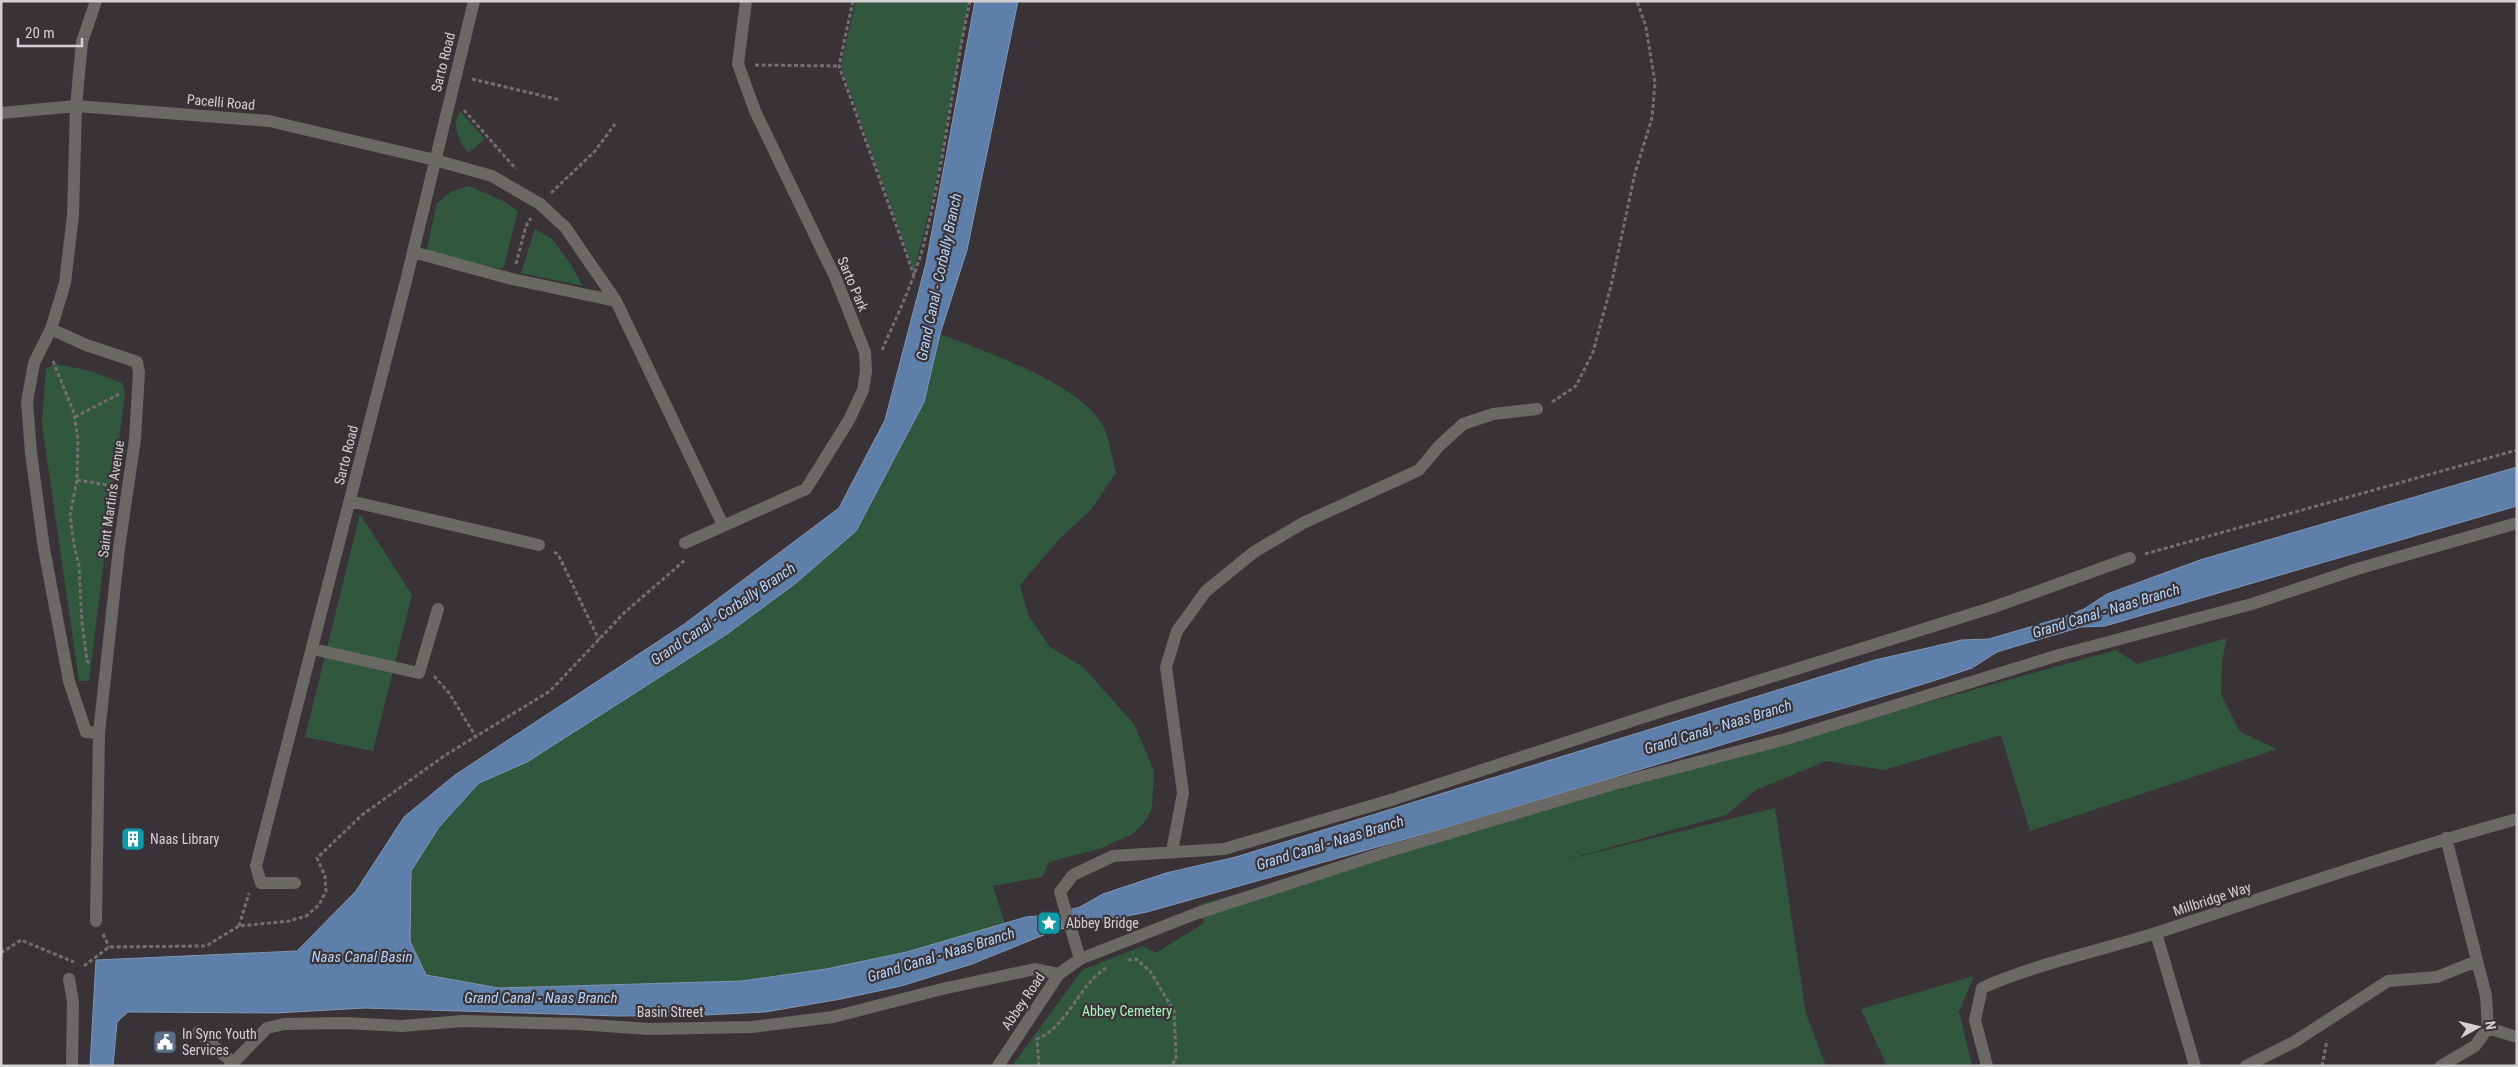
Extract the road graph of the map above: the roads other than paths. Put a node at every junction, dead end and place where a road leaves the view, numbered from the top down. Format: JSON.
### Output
{"nodes":[{"id":1,"x":96,"y":1,"type":"edge"},
{"id":2,"x":474,"y":1,"type":"edge"},
{"id":3,"x":746,"y":1,"type":"edge"},
{"id":4,"x":76,"y":106,"type":"junction"},
{"id":5,"x":1,"y":113,"type":"edge"},
{"id":6,"x":435,"y":160,"type":"junction"},
{"id":7,"x":413,"y":252,"type":"junction"},
{"id":8,"x":616,"y":301,"type":"junction"},
{"id":9,"x":48,"y":334,"type":"junction"},
{"id":10,"x":1537,"y":408,"type":"road end"},
{"id":11,"x":350,"y":501,"type":"junction"},
{"id":12,"x":2517,"y":523,"type":"edge"},
{"id":13,"x":723,"y":525,"type":"junction"},
{"id":14,"x":539,"y":545,"type":"road end"},
{"id":15,"x":688,"y":548,"type":"road end"},
{"id":16,"x":2130,"y":558,"type":"road end"},
{"id":17,"x":438,"y":609,"type":"dead end"},
{"id":18,"x":313,"y":649,"type":"junction"},
{"id":19,"x":99,"y":733,"type":"junction"},
{"id":20,"x":2517,"y":819,"type":"edge"},
{"id":21,"x":2446,"y":838,"type":"junction"},
{"id":22,"x":1172,"y":851,"type":"junction"},
{"id":23,"x":295,"y":883,"type":"dead end"},
{"id":24,"x":96,"y":921,"type":"dead end"},
{"id":25,"x":2156,"y":933,"type":"junction"},
{"id":26,"x":1080,"y":959,"type":"junction"},
{"id":27,"x":2477,"y":961,"type":"junction"},
{"id":28,"x":1059,"y":974,"type":"junction"},
{"id":29,"x":69,"y":979,"type":"dead end"},
{"id":30,"x":2488,"y":1028,"type":"junction"},
{"id":31,"x":198,"y":1032,"type":"dead end"},
{"id":32,"x":2517,"y":1037,"type":"edge"},
{"id":33,"x":1985,"y":1060,"type":"edge"},
{"id":34,"x":232,"y":1064,"type":"edge"},
{"id":35,"x":72,"y":1066,"type":"edge"},
{"id":36,"x":998,"y":1066,"type":"edge"},
{"id":37,"x":2195,"y":1066,"type":"edge"},
{"id":38,"x":2246,"y":1066,"type":"edge"},
{"id":39,"x":2441,"y":1066,"type":"edge"}],
"edges":[{"from":1,"to":4,"type":"street"},
{"from":2,"to":6,"type":"street","name":"Sarto Road"},
{"from":3,"to":13,"type":"street","name":"Sarto Park"},
{"from":4,"to":5,"type":"street","name":"Pacelli Road"},
{"from":4,"to":6,"type":"street","name":"Pacelli Road"},
{"from":4,"to":9,"type":"street"},
{"from":6,"to":7,"type":"street","name":"Sarto Road"},
{"from":6,"to":8,"type":"street"},
{"from":7,"to":8,"type":"street"},
{"from":7,"to":11,"type":"street","name":"Sarto Road"},
{"from":8,"to":13,"type":"street"},
{"from":9,"to":19,"type":"street"},
{"from":9,"to":19,"type":"street","name":"Saint Martin's Avenue"},
{"from":10,"to":22,"type":"street"},
{"from":11,"to":14,"type":"street"},
{"from":11,"to":18,"type":"street","name":"Sarto Road"},
{"from":12,"to":26,"type":"street","name":"Abbey Road"},
{"from":13,"to":15,"type":"street","name":"Sarto Park"},
{"from":16,"to":22,"type":"street"},
{"from":17,"to":18,"type":"street"},
{"from":18,"to":23,"type":"street","name":"Sarto Road"},
{"from":19,"to":24,"type":"street","name":"Saint Martin's Avenue"},
{"from":20,"to":21,"type":"street","name":"Millbridge Way"},
{"from":21,"to":25,"type":"street","name":"Millbridge Way"},
{"from":21,"to":27,"type":"street"},
{"from":22,"to":26,"type":"street"},
{"from":25,"to":33,"type":"street","name":"Millbridge Way"},
{"from":25,"to":37,"type":"street"},
{"from":26,"to":28,"type":"street","name":"Abbey Road"},
{"from":27,"to":30,"type":"street"},
{"from":27,"to":38,"type":"street"},
{"from":28,"to":34,"type":"street","name":"Basin Street"},
{"from":28,"to":36,"type":"street","name":"Abbey Road"},
{"from":29,"to":35,"type":"street"},
{"from":30,"to":32,"type":"street"},
{"from":30,"to":39,"type":"street"},
{"from":31,"to":34,"type":"street"}]}
